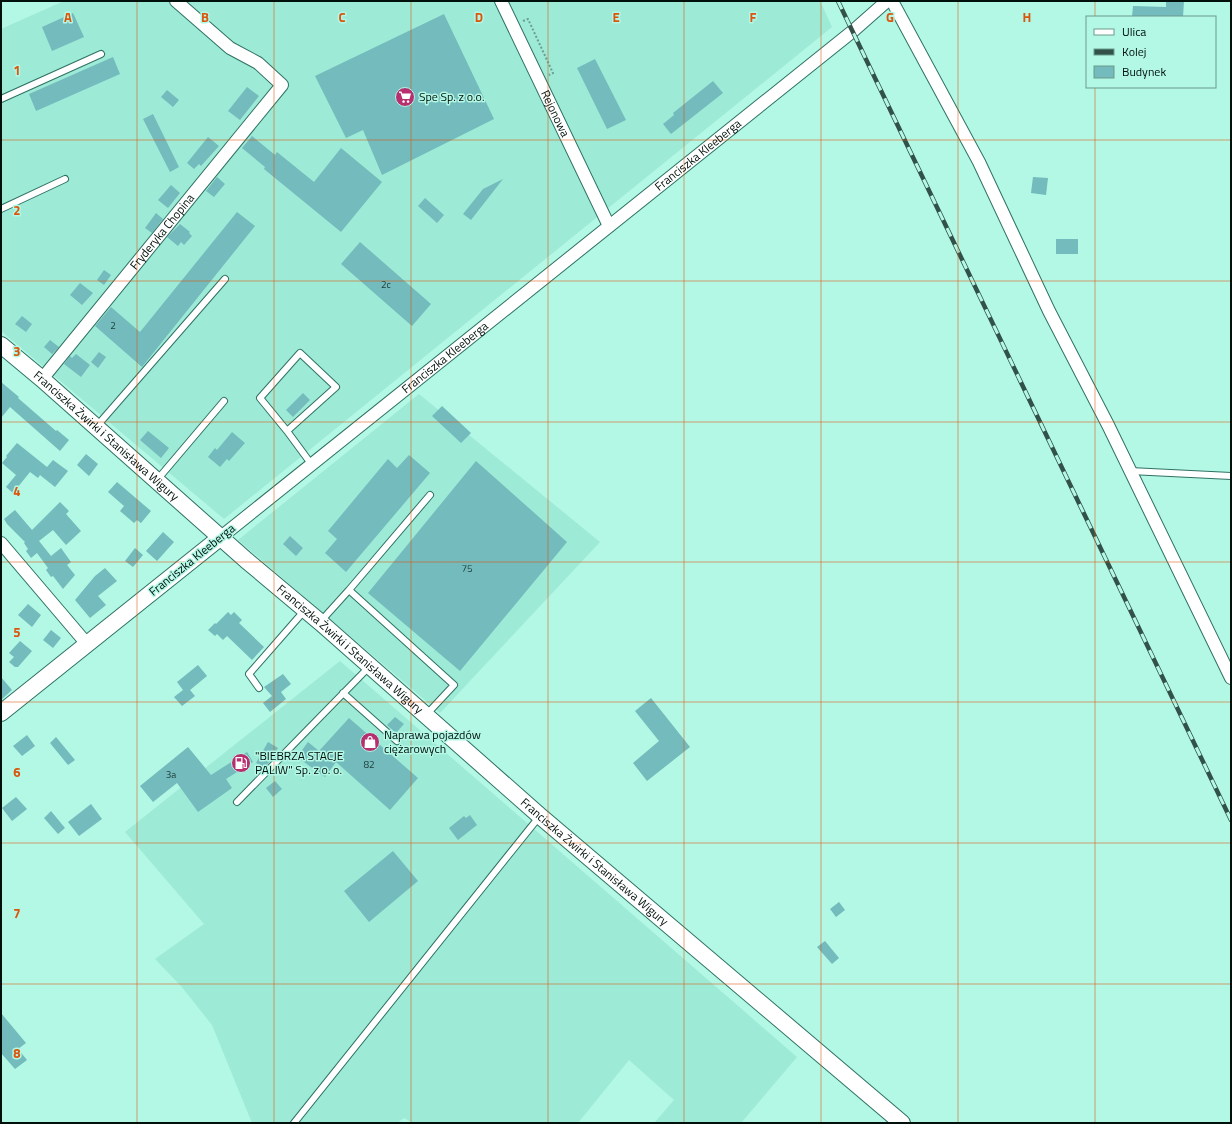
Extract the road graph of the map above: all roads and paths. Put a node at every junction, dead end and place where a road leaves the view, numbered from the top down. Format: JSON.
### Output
{"nodes":[{"id":1,"x":176,"y":1,"type":"edge"},
{"id":2,"x":501,"y":1,"type":"edge"},
{"id":3,"x":887,"y":1,"type":"edge"},
{"id":4,"x":892,"y":1,"type":"edge"},
{"id":5,"x":100,"y":54,"type":"dead end"},
{"id":6,"x":1,"y":99,"type":"edge"},
{"id":7,"x":65,"y":179,"type":"dead end"},
{"id":8,"x":1,"y":209,"type":"edge"},
{"id":9,"x":609,"y":226,"type":"junction"},
{"id":10,"x":225,"y":279,"type":"dead end"},
{"id":11,"x":1,"y":345,"type":"edge"},
{"id":12,"x":42,"y":378,"type":"junction"},
{"id":13,"x":224,"y":401,"type":"dead end"},
{"id":14,"x":96,"y":426,"type":"junction"},
{"id":15,"x":287,"y":431,"type":"junction"},
{"id":16,"x":312,"y":465,"type":"junction"},
{"id":17,"x":1130,"y":471,"type":"junction"},
{"id":18,"x":1231,"y":476,"type":"edge"},
{"id":19,"x":157,"y":480,"type":"junction"},
{"id":20,"x":430,"y":495,"type":"dead end"},
{"id":21,"x":221,"y":537,"type":"junction"},
{"id":22,"x":1,"y":543,"type":"edge"},
{"id":23,"x":349,"y":590,"type":"junction"},
{"id":24,"x":305,"y":610,"type":"junction"},
{"id":25,"x":320,"y":622,"type":"junction"},
{"id":26,"x":87,"y":644,"type":"junction"},
{"id":27,"x":370,"y":666,"type":"junction"},
{"id":28,"x":1231,"y":678,"type":"edge"},
{"id":29,"x":259,"y":688,"type":"dead end"},
{"id":30,"x":343,"y":693,"type":"junction"},
{"id":31,"x":1,"y":713,"type":"edge"},
{"id":32,"x":426,"y":715,"type":"junction"},
{"id":33,"x":397,"y":741,"type":"dead end"},
{"id":34,"x":237,"y":802,"type":"dead end"},
{"id":35,"x":540,"y":816,"type":"junction"},
{"id":36,"x":294,"y":1123,"type":"edge"},
{"id":37,"x":902,"y":1123,"type":"edge"}],
"edges":[{"from":1,"to":12,"type":"street","name":"Fryderyka Chopina"},
{"from":2,"to":9,"type":"street","name":"Rejonowa"},
{"from":3,"to":9,"type":"street","name":"Franciszka Kleeberga"},
{"from":4,"to":17,"type":"street"},
{"from":5,"to":6,"type":"lane"},
{"from":7,"to":8,"type":"lane"},
{"from":9,"to":16,"type":"street","name":"Franciszka Kleeberga"},
{"from":10,"to":14,"type":"lane"},
{"from":11,"to":12,"type":"street","name":"Franciszka Żwirki i Stanisława Wigury"},
{"from":12,"to":14,"type":"street","name":"Franciszka Żwirki i Stanisława Wigury"},
{"from":13,"to":19,"type":"lane"},
{"from":14,"to":19,"type":"street","name":"Franciszka Żwirki i Stanisława Wigury"},
{"from":15,"to":15,"type":"lane"},
{"from":15,"to":16,"type":"lane"},
{"from":16,"to":21,"type":"street","name":"Franciszka Kleeberga"},
{"from":17,"to":18,"type":"lane"},
{"from":17,"to":28,"type":"street"},
{"from":19,"to":21,"type":"street","name":"Franciszka Żwirki i Stanisława Wigury"},
{"from":20,"to":23,"type":"lane"},
{"from":21,"to":24,"type":"street","name":"Franciszka Żwirki i Stanisława Wigury"},
{"from":21,"to":26,"type":"street","name":"Franciszka Kleeberga"},
{"from":22,"to":26,"type":"street"},
{"from":23,"to":25,"type":"lane"},
{"from":23,"to":32,"type":"lane"},
{"from":24,"to":25,"type":"street","name":"Franciszka Żwirki i Stanisława Wigury"},
{"from":24,"to":29,"type":"lane"},
{"from":25,"to":27,"type":"street","name":"Franciszka Żwirki i Stanisława Wigury"},
{"from":26,"to":31,"type":"street","name":"Franciszka Kleeberga"},
{"from":27,"to":30,"type":"lane"},
{"from":27,"to":32,"type":"street","name":"Franciszka Żwirki i Stanisława Wigury"},
{"from":30,"to":33,"type":"lane"},
{"from":30,"to":34,"type":"lane"},
{"from":32,"to":35,"type":"street","name":"Franciszka Żwirki i Stanisława Wigury"},
{"from":35,"to":36,"type":"lane"},
{"from":35,"to":37,"type":"street","name":"Franciszka Żwirki i Stanisława Wigury"}]}
